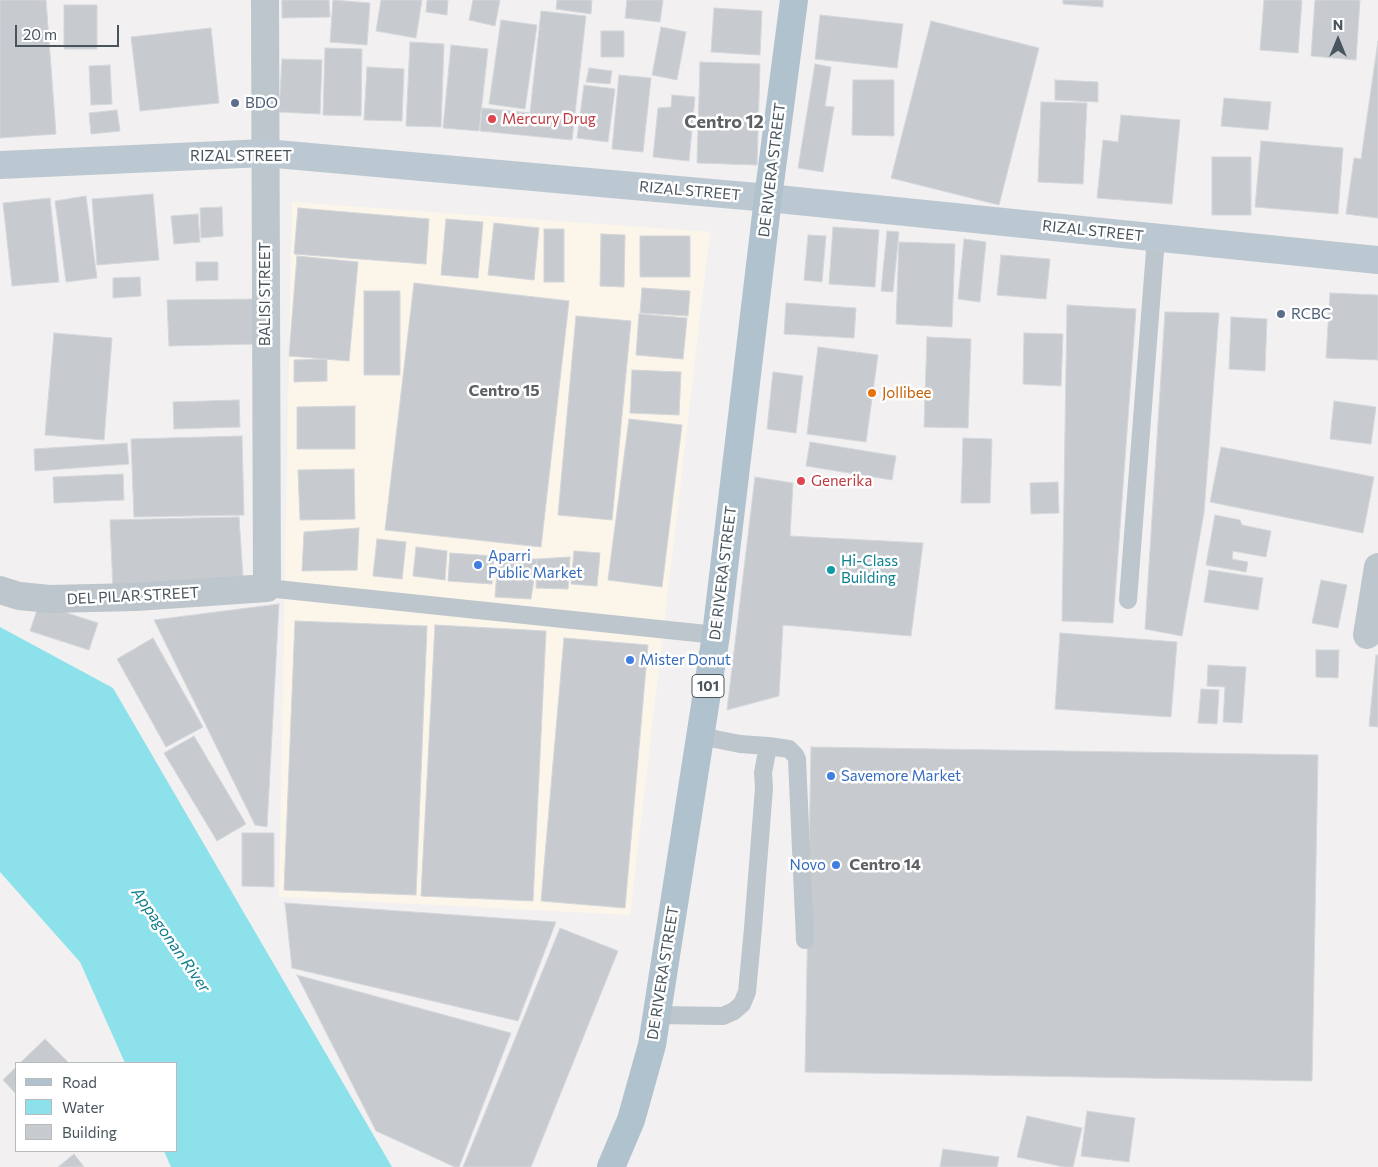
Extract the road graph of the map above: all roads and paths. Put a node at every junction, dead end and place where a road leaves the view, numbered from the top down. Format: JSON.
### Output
{"nodes":[{"id":1,"x":265,"y":0,"type":"edge"},
{"id":2,"x":794,"y":0,"type":"edge"},
{"id":3,"x":265,"y":153,"type":"junction"},
{"id":4,"x":0,"y":164,"type":"edge"},
{"id":5,"x":768,"y":198,"type":"junction"},
{"id":6,"x":1156,"y":238,"type":"junction"},
{"id":7,"x":1378,"y":260,"type":"edge"},
{"id":8,"x":1378,"y":567,"type":"edge"},
{"id":9,"x":267,"y":588,"type":"junction"},
{"id":10,"x":0,"y":590,"type":"edge"},
{"id":11,"x":1128,"y":600,"type":"dead end"},
{"id":12,"x":716,"y":635,"type":"junction"},
{"id":13,"x":1367,"y":635,"type":"dead end"},
{"id":14,"x":700,"y":736,"type":"junction"},
{"id":15,"x":768,"y":746,"type":"junction"},
{"id":16,"x":805,"y":940,"type":"dead end"},
{"id":17,"x":656,"y":1015,"type":"junction"},
{"id":18,"x":611,"y":1167,"type":"edge"}],
"edges":[{"from":1,"to":3,"type":"street","name":"BALISI STREET"},
{"from":2,"to":5,"type":"main road","name":"DE RIVERA STREET"},
{"from":3,"to":4,"type":"street","name":"RIZAL STREET"},
{"from":3,"to":5,"type":"street","name":"RIZAL STREET"},
{"from":3,"to":9,"type":"street","name":"BALISI STREET"},
{"from":5,"to":6,"type":"street","name":"RIZAL STREET"},
{"from":5,"to":12,"type":"main road","name":"DE RIVERA STREET","number":"101"},
{"from":6,"to":7,"type":"street","name":"RIZAL STREET"},
{"from":6,"to":11,"type":"lane"},
{"from":8,"to":13,"type":"street"},
{"from":9,"to":10,"type":"street","name":"DEL PILAR STREET"},
{"from":9,"to":12,"type":"lane"},
{"from":12,"to":14,"type":"main road","name":"DE RIVERA STREET","number":"101"},
{"from":14,"to":15,"type":"lane"},
{"from":14,"to":17,"type":"main road","name":"DE RIVERA STREET","number":"101"},
{"from":15,"to":16,"type":"lane"},
{"from":15,"to":17,"type":"lane"},
{"from":17,"to":18,"type":"main road","name":"DE RIVERA STREET","number":"101"}]}
